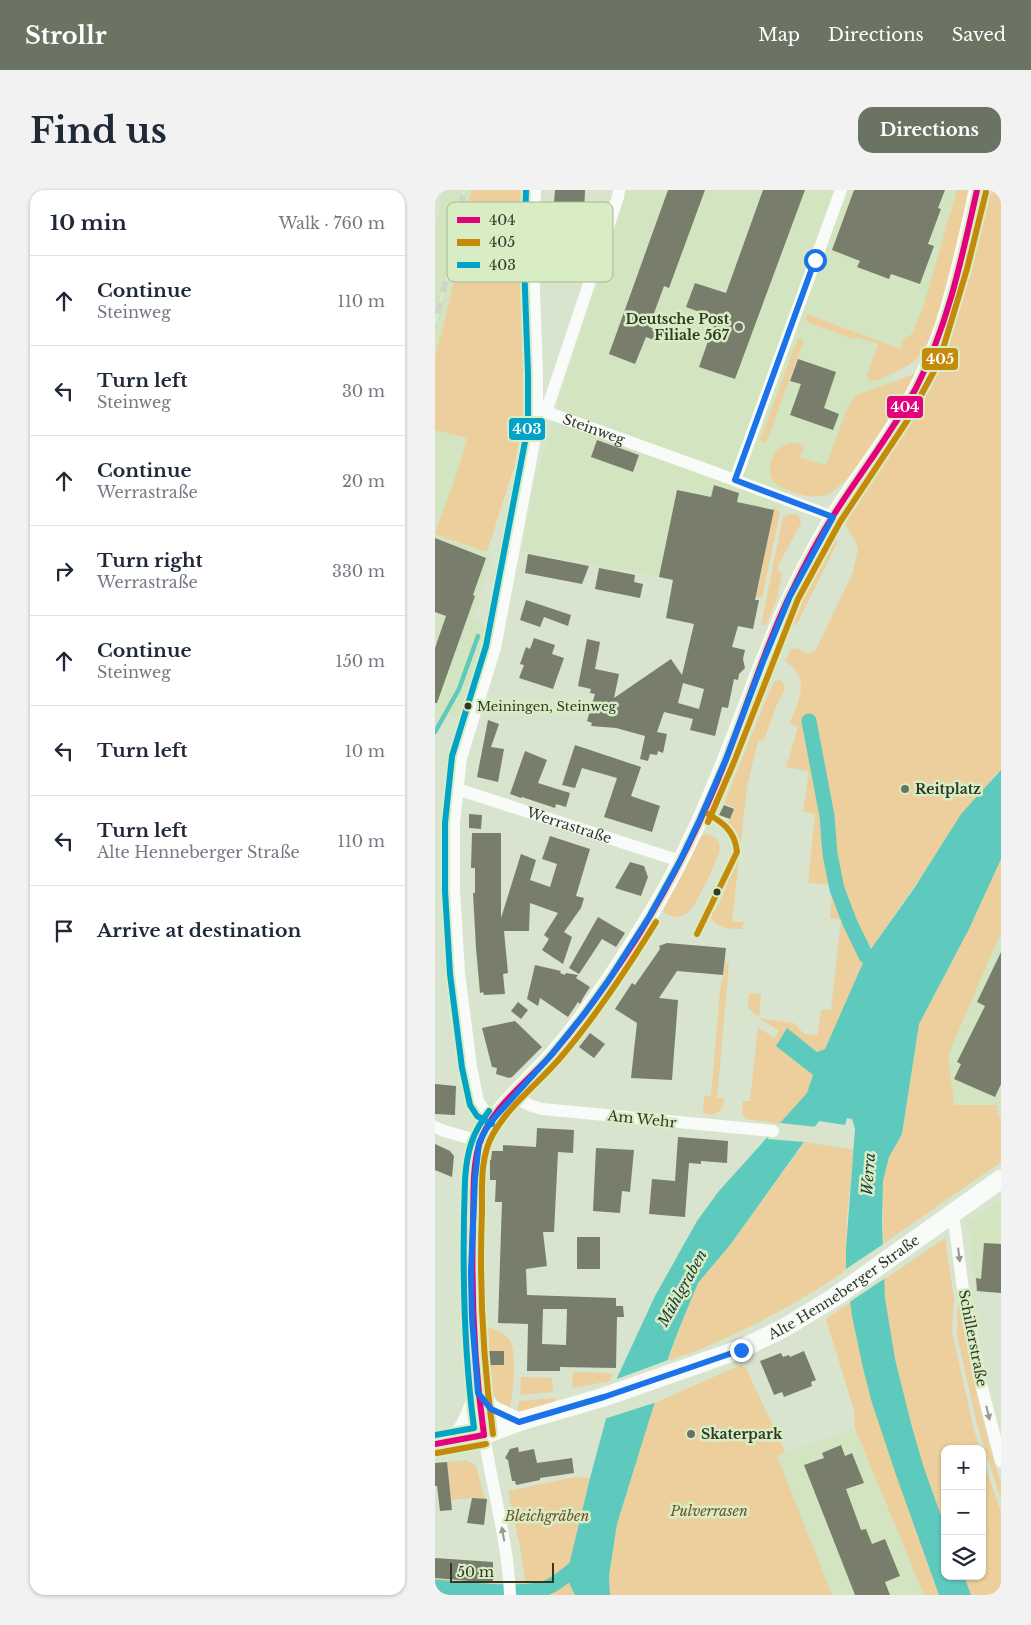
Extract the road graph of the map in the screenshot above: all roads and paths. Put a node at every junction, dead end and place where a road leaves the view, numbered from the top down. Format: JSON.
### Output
{"nodes":[{"id":1,"x":619,"y":190,"type":"edge"},
{"id":2,"x":841,"y":190,"type":"edge"},
{"id":3,"x":977,"y":190,"type":"edge"},
{"id":4,"x":613,"y":213,"type":"edge"},
{"id":5,"x":534,"y":282,"type":"edge"},
{"id":6,"x":588,"y":282,"type":"edge"},
{"id":7,"x":542,"y":411,"type":"junction"},
{"id":8,"x":735,"y":480,"type":"junction"},
{"id":9,"x":833,"y":517,"type":"junction"},
{"id":10,"x":457,"y":789,"type":"junction"},
{"id":11,"x":680,"y":861,"type":"junction"},
{"id":12,"x":513,"y":1096,"type":"junction"},
{"id":13,"x":496,"y":1116,"type":"junction"},
{"id":14,"x":435,"y":1127,"type":"edge"},
{"id":15,"x":773,"y":1131,"type":"dead end"},
{"id":16,"x":480,"y":1140,"type":"junction"},
{"id":17,"x":1001,"y":1179,"type":"edge"},
{"id":18,"x":945,"y":1219,"type":"junction"},
{"id":19,"x":478,"y":1394,"type":"junction"},
{"id":20,"x":518,"y":1422,"type":"junction"},
{"id":21,"x":484,"y":1436,"type":"junction"},
{"id":22,"x":443,"y":1443,"type":"edge"},
{"id":23,"x":1001,"y":1461,"type":"edge"},
{"id":24,"x":509,"y":1589,"type":"edge"}],
"edges":[{"from":1,"to":4,"type":"street"},
{"from":2,"to":8,"type":"street"},
{"from":3,"to":9,"type":"street"},
{"from":5,"to":7,"type":"street"},
{"from":6,"to":7,"type":"street"},
{"from":7,"to":8,"type":"street","name":"Steinweg"},
{"from":7,"to":10,"type":"street"},
{"from":8,"to":9,"type":"street","name":"Steinweg"},
{"from":9,"to":11,"type":"street"},
{"from":10,"to":11,"type":"street","name":"Werrastraße"},
{"from":10,"to":13,"type":"street"},
{"from":11,"to":12,"type":"street"},
{"from":12,"to":13,"type":"street"},
{"from":12,"to":15,"type":"street","name":"Am Wehr"},
{"from":13,"to":16,"type":"street"},
{"from":14,"to":16,"type":"street"},
{"from":16,"to":19,"type":"street"},
{"from":17,"to":18,"type":"main road","name":"Alte Henneberger Straße"},
{"from":18,"to":20,"type":"main road","name":"Alte Henneberger Straße"},
{"from":18,"to":23,"type":"street","name":"Schillerstraße","one_way":true},
{"from":19,"to":20,"type":"main road"},
{"from":19,"to":21,"type":"street"},
{"from":19,"to":22,"type":"main road"},
{"from":20,"to":21,"type":"main road","name":"Alte Henneberger Straße"},
{"from":21,"to":22,"type":"main road","name":"Alte Henneberger Straße"},
{"from":24,"to":21,"type":"street","one_way":true}]}
